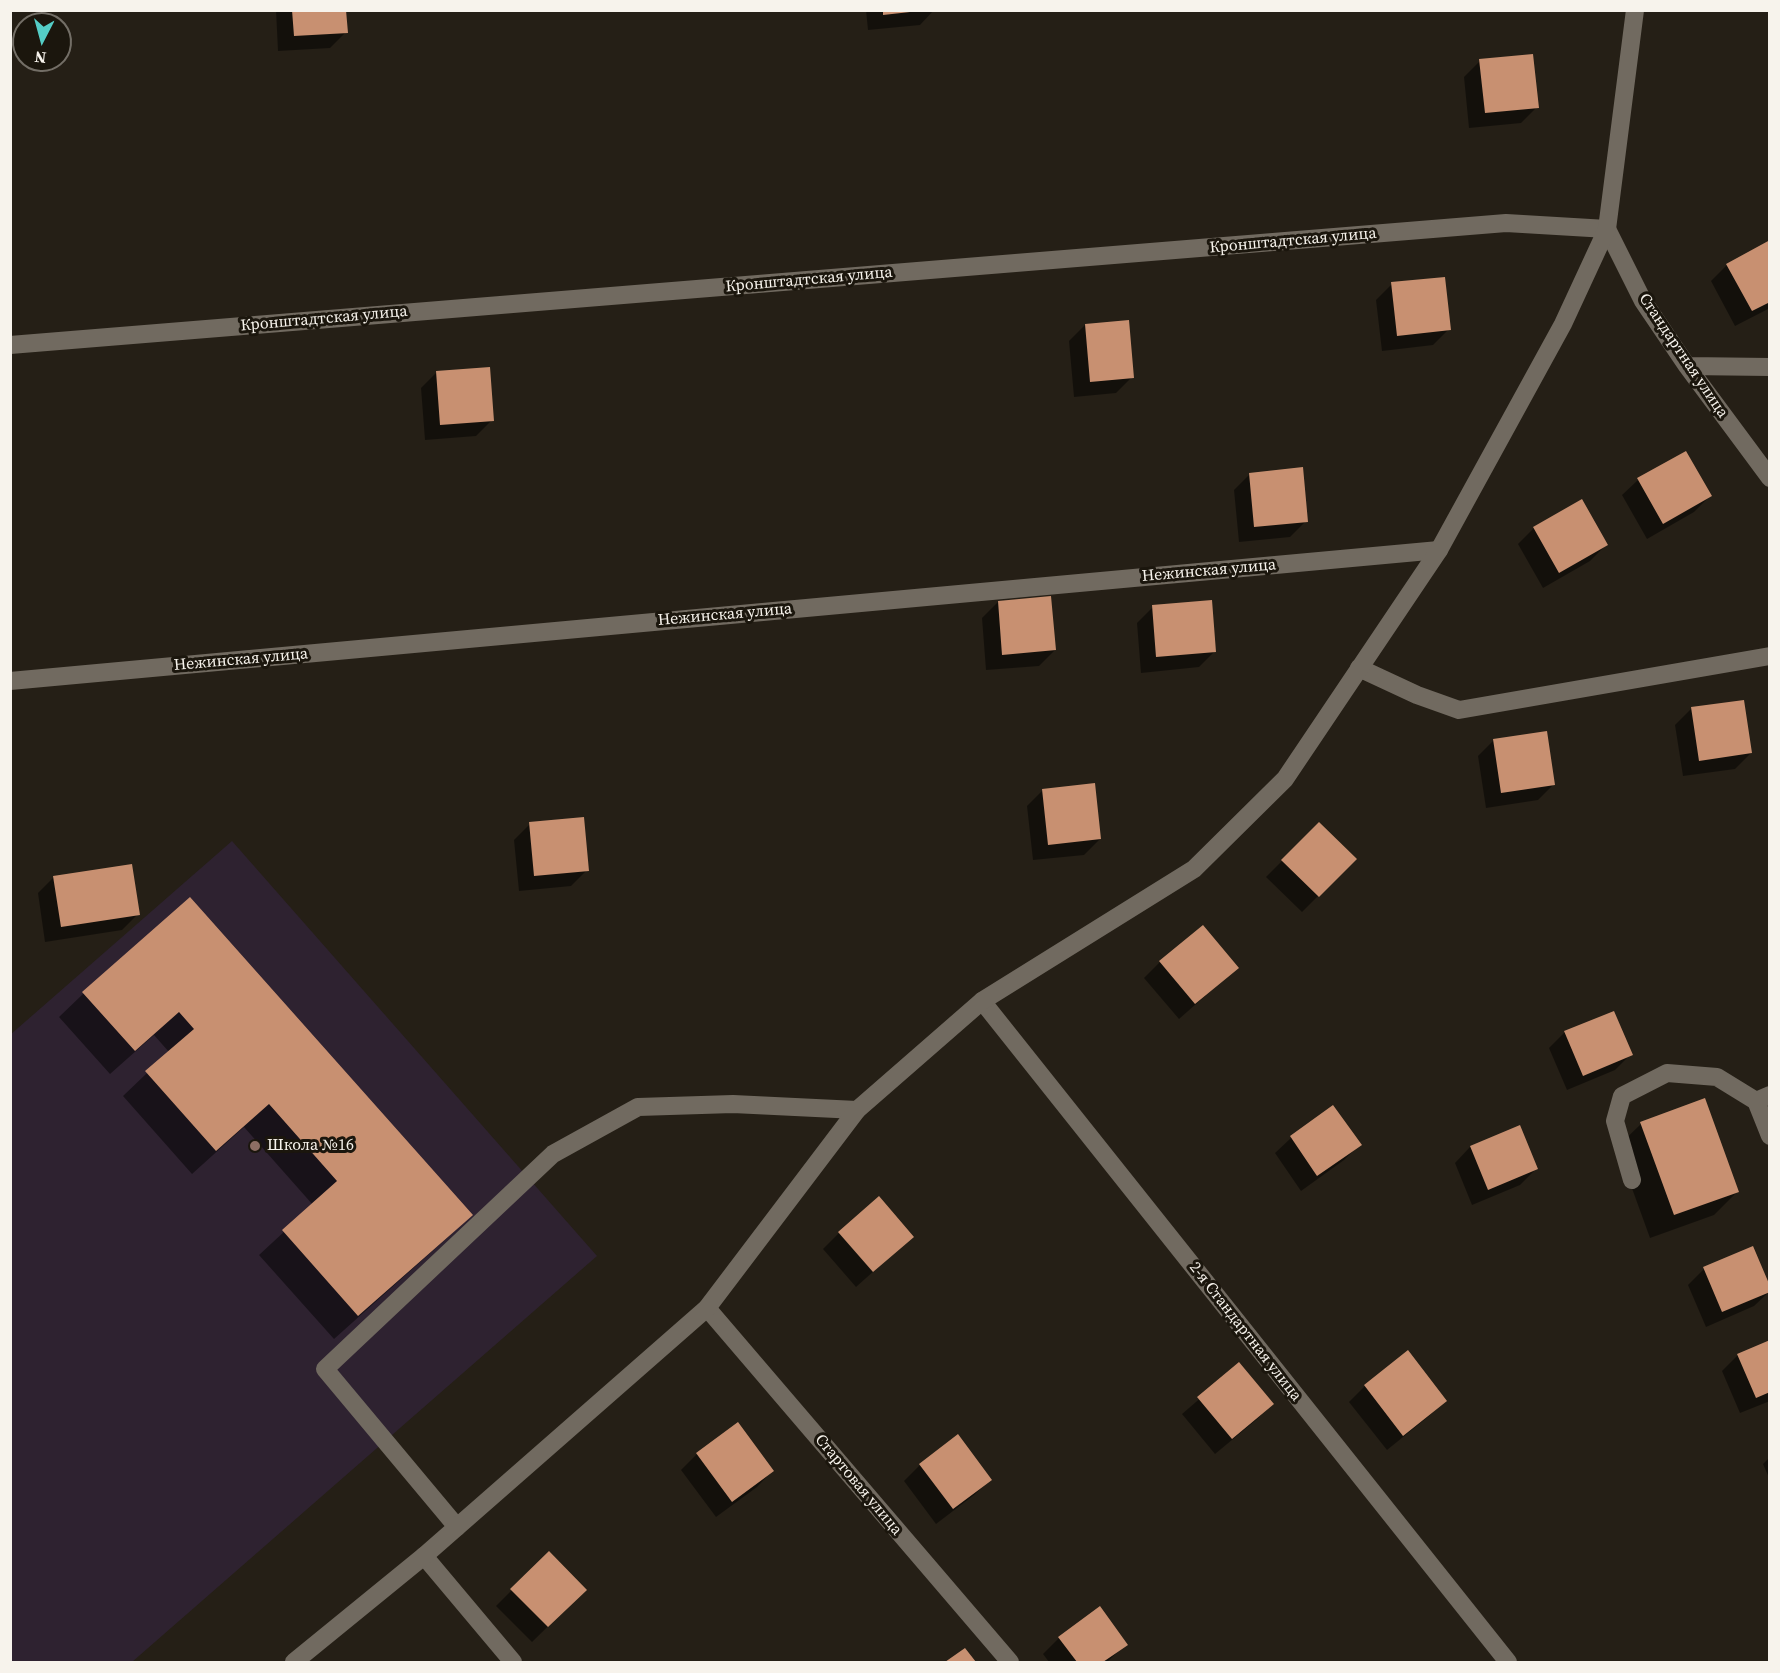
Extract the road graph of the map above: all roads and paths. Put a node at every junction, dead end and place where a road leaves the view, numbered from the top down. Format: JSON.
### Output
{"nodes":[{"id":1,"x":1635,"y":10,"type":"edge"},
{"id":2,"x":1607,"y":229,"type":"junction"},
{"id":3,"x":10,"y":345,"type":"edge"},
{"id":4,"x":1688,"y":366,"type":"junction"},
{"id":5,"x":1770,"y":367,"type":"edge"},
{"id":6,"x":1770,"y":478,"type":"edge"},
{"id":7,"x":1439,"y":550,"type":"junction"},
{"id":8,"x":1770,"y":656,"type":"edge"},
{"id":9,"x":1359,"y":668,"type":"junction"},
{"id":10,"x":10,"y":681,"type":"edge"},
{"id":11,"x":982,"y":1001,"type":"junction"},
{"id":12,"x":1763,"y":1098,"type":"edge"},
{"id":13,"x":857,"y":1110,"type":"junction"},
{"id":14,"x":1770,"y":1136,"type":"edge"},
{"id":15,"x":1632,"y":1180,"type":"dead end"},
{"id":16,"x":707,"y":1308,"type":"junction"},
{"id":17,"x":457,"y":1527,"type":"junction"},
{"id":18,"x":424,"y":1556,"type":"junction"},
{"id":19,"x":294,"y":1662,"type":"edge"},
{"id":20,"x":513,"y":1662,"type":"edge"},
{"id":21,"x":1010,"y":1662,"type":"edge"},
{"id":22,"x":1508,"y":1662,"type":"edge"}],
"edges":[{"from":1,"to":2,"type":"street"},
{"from":2,"to":3,"type":"street","name":"Кронштадтская улица"},
{"from":2,"to":4,"type":"street","name":"Стандартная улица"},
{"from":2,"to":7,"type":"street"},
{"from":4,"to":5,"type":"street"},
{"from":4,"to":6,"type":"street","name":"Стандартная улица"},
{"from":7,"to":9,"type":"street"},
{"from":7,"to":10,"type":"street","name":"Нежинская улица"},
{"from":8,"to":9,"type":"street"},
{"from":9,"to":11,"type":"street"},
{"from":11,"to":13,"type":"street"},
{"from":11,"to":22,"type":"street","name":"2-я Стандартная улица"},
{"from":12,"to":14,"type":"street"},
{"from":12,"to":15,"type":"street"},
{"from":13,"to":16,"type":"street"},
{"from":13,"to":17,"type":"street"},
{"from":16,"to":17,"type":"street"},
{"from":16,"to":21,"type":"street","name":"Стартовая улица"},
{"from":17,"to":18,"type":"street"},
{"from":18,"to":19,"type":"street"},
{"from":18,"to":20,"type":"street"}]}
